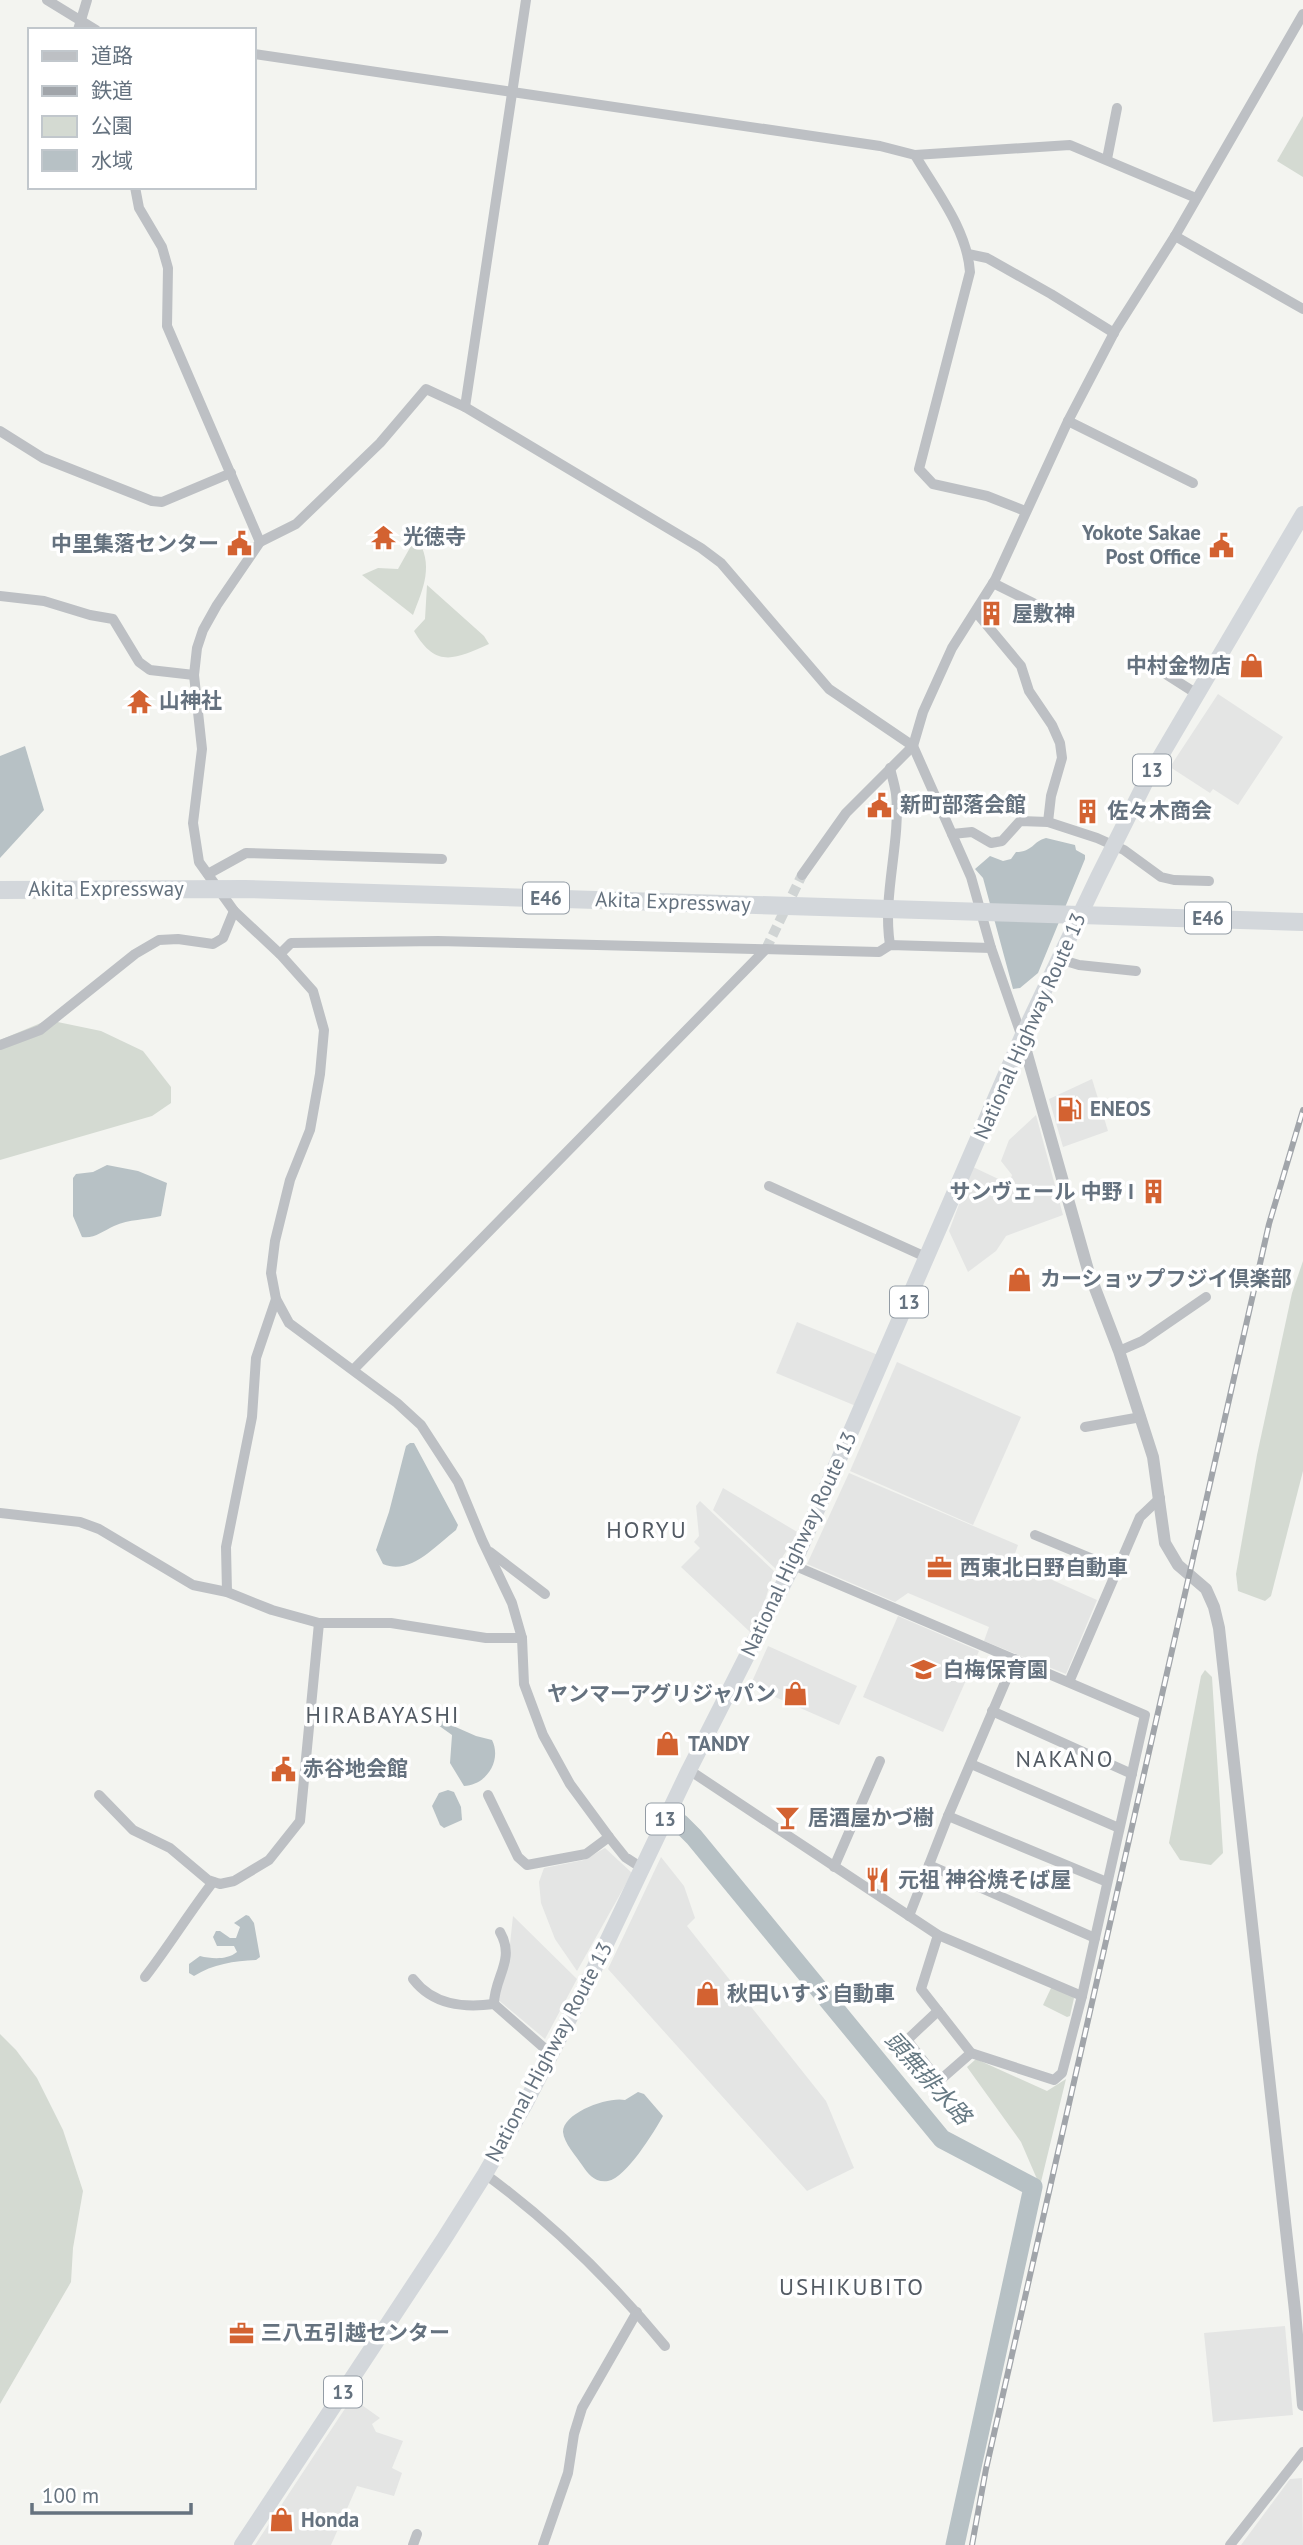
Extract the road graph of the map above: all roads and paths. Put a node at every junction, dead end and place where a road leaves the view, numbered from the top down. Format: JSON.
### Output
{"nodes":[{"id":1,"x":47,"y":0,"type":"edge"},
{"id":2,"x":87,"y":0,"type":"edge"},
{"id":3,"x":526,"y":0,"type":"edge"},
{"id":4,"x":1303,"y":14,"type":"edge"},
{"id":5,"x":79,"y":25,"type":"edge"},
{"id":6,"x":256,"y":54,"type":"edge"},
{"id":7,"x":512,"y":94,"type":"junction"},
{"id":8,"x":1117,"y":108,"type":"dead end"},
{"id":9,"x":915,"y":155,"type":"junction"},
{"id":10,"x":1107,"y":159,"type":"junction"},
{"id":11,"x":135,"y":189,"type":"edge"},
{"id":12,"x":1196,"y":198,"type":"junction"},
{"id":13,"x":1175,"y":236,"type":"junction"},
{"id":14,"x":968,"y":254,"type":"junction"},
{"id":15,"x":1303,"y":309,"type":"edge"},
{"id":16,"x":1114,"y":333,"type":"junction"},
{"id":17,"x":465,"y":407,"type":"junction"},
{"id":18,"x":1068,"y":421,"type":"junction"},
{"id":19,"x":0,"y":431,"type":"edge"},
{"id":20,"x":232,"y":473,"type":"junction"},
{"id":21,"x":1194,"y":483,"type":"dead end"},
{"id":22,"x":1025,"y":511,"type":"junction"},
{"id":23,"x":1303,"y":514,"type":"edge"},
{"id":24,"x":260,"y":542,"type":"junction"},
{"id":25,"x":993,"y":583,"type":"junction"},
{"id":26,"x":0,"y":596,"type":"edge"},
{"id":27,"x":1035,"y":604,"type":"dead end"},
{"id":28,"x":976,"y":612,"type":"junction"},
{"id":29,"x":1139,"y":665,"type":"dead end"},
{"id":30,"x":194,"y":675,"type":"junction"},
{"id":31,"x":1197,"y":694,"type":"junction"},
{"id":32,"x":913,"y":746,"type":"junction"},
{"id":33,"x":890,"y":768,"type":"junction"},
{"id":34,"x":1048,"y":822,"type":"junction"},
{"id":35,"x":952,"y":834,"type":"junction"},
{"id":36,"x":1114,"y":845,"type":"junction"},
{"id":37,"x":442,"y":859,"type":"dead end"},
{"id":38,"x":208,"y":874,"type":"junction"},
{"id":39,"x":802,"y":875,"type":"tunnel mouth"},
{"id":40,"x":1209,"y":881,"type":"dead end"},
{"id":41,"x":0,"y":890,"type":"edge"},
{"id":42,"x":234,"y":912,"type":"junction"},
{"id":43,"x":1303,"y":922,"type":"edge"},
{"id":44,"x":890,"y":945,"type":"junction"},
{"id":45,"x":991,"y":948,"type":"junction"},
{"id":46,"x":766,"y":949,"type":"junction"},
{"id":47,"x":280,"y":954,"type":"junction"},
{"id":48,"x":1059,"y":959,"type":"junction"},
{"id":49,"x":1136,"y":971,"type":"dead end"},
{"id":50,"x":1022,"y":1037,"type":"junction"},
{"id":51,"x":0,"y":1045,"type":"edge"},
{"id":52,"x":769,"y":1186,"type":"dead end"},
{"id":53,"x":928,"y":1258,"type":"junction"},
{"id":54,"x":1206,"y":1297,"type":"dead end"},
{"id":55,"x":276,"y":1299,"type":"junction"},
{"id":56,"x":1119,"y":1351,"type":"junction"},
{"id":57,"x":354,"y":1369,"type":"junction"},
{"id":58,"x":1141,"y":1417,"type":"junction"},
{"id":59,"x":1084,"y":1427,"type":"dead end"},
{"id":60,"x":1160,"y":1498,"type":"junction"},
{"id":61,"x":0,"y":1513,"type":"edge"},
{"id":62,"x":1035,"y":1535,"type":"dead end"},
{"id":63,"x":487,"y":1549,"type":"junction"},
{"id":64,"x":793,"y":1565,"type":"junction"},
{"id":65,"x":1117,"y":1569,"type":"junction"},
{"id":66,"x":227,"y":1592,"type":"junction"},
{"id":67,"x":545,"y":1594,"type":"dead end"},
{"id":68,"x":319,"y":1623,"type":"junction"},
{"id":69,"x":522,"y":1638,"type":"junction"},
{"id":70,"x":1015,"y":1659,"type":"junction"},
{"id":71,"x":1069,"y":1682,"type":"junction"},
{"id":72,"x":992,"y":1710,"type":"junction"},
{"id":73,"x":880,"y":1761,"type":"dead end"},
{"id":74,"x":971,"y":1764,"type":"junction"},
{"id":75,"x":689,"y":1770,"type":"junction"},
{"id":76,"x":1132,"y":1774,"type":"junction"},
{"id":77,"x":99,"y":1795,"type":"dead end"},
{"id":78,"x":488,"y":1795,"type":"dead end"},
{"id":79,"x":948,"y":1816,"type":"junction"},
{"id":80,"x":1119,"y":1828,"type":"junction"},
{"id":81,"x":609,"y":1838,"type":"junction"},
{"id":82,"x":929,"y":1865,"type":"junction"},
{"id":83,"x":834,"y":1867,"type":"junction"},
{"id":84,"x":642,"y":1868,"type":"junction"},
{"id":85,"x":213,"y":1882,"type":"junction"},
{"id":86,"x":1107,"y":1882,"type":"junction"},
{"id":87,"x":909,"y":1916,"type":"junction"},
{"id":88,"x":500,"y":1932,"type":"dead end"},
{"id":89,"x":938,"y":1935,"type":"junction"},
{"id":90,"x":1095,"y":1938,"type":"junction"},
{"id":91,"x":145,"y":1977,"type":"dead end"},
{"id":92,"x":413,"y":1979,"type":"dead end"},
{"id":93,"x":1082,"y":1996,"type":"junction"},
{"id":94,"x":494,"y":2004,"type":"junction"},
{"id":95,"x":938,"y":2011,"type":"junction"},
{"id":96,"x":971,"y":2053,"type":"junction"},
{"id":97,"x":551,"y":2054,"type":"junction"},
{"id":98,"x":485,"y":2174,"type":"junction"},
{"id":99,"x":1299,"y":2311,"type":"edge"},
{"id":100,"x":637,"y":2312,"type":"junction"},
{"id":101,"x":664,"y":2346,"type":"dead end"},
{"id":102,"x":1303,"y":2405,"type":"edge"},
{"id":103,"x":1303,"y":2452,"type":"edge"},
{"id":104,"x":417,"y":2534,"type":"dead end"},
{"id":105,"x":242,"y":2545,"type":"edge"},
{"id":106,"x":413,"y":2545,"type":"edge"},
{"id":107,"x":543,"y":2545,"type":"edge"},
{"id":108,"x":1230,"y":2545,"type":"edge"}],
"edges":[{"from":1,"to":5,"type":"street"},
{"from":2,"to":5,"type":"street"},
{"from":3,"to":7,"type":"street"},
{"from":4,"to":12,"type":"street"},
{"from":6,"to":7,"type":"street"},
{"from":7,"to":9,"type":"street"},
{"from":7,"to":17,"type":"street"},
{"from":8,"to":10,"type":"street"},
{"from":9,"to":10,"type":"street"},
{"from":9,"to":14,"type":"street"},
{"from":10,"to":12,"type":"street"},
{"from":11,"to":20,"type":"street"},
{"from":12,"to":13,"type":"street"},
{"from":13,"to":15,"type":"street"},
{"from":13,"to":16,"type":"street"},
{"from":14,"to":16,"type":"street"},
{"from":14,"to":22,"type":"street"},
{"from":16,"to":18,"type":"street"},
{"from":17,"to":24,"type":"street"},
{"from":17,"to":32,"type":"street"},
{"from":18,"to":21,"type":"street"},
{"from":18,"to":22,"type":"street"},
{"from":19,"to":20,"type":"street"},
{"from":20,"to":24,"type":"street"},
{"from":22,"to":25,"type":"street"},
{"from":23,"to":31,"type":"highway","name":"National Highway Route 13","number":"13"},
{"from":24,"to":30,"type":"street"},
{"from":25,"to":27,"type":"street"},
{"from":25,"to":28,"type":"street"},
{"from":26,"to":30,"type":"street"},
{"from":28,"to":32,"type":"street"},
{"from":28,"to":34,"type":"street"},
{"from":29,"to":31,"type":"street"},
{"from":30,"to":38,"type":"street"},
{"from":31,"to":36,"type":"highway","name":"National Highway Route 13","number":"13"},
{"from":32,"to":33,"type":"street"},
{"from":32,"to":35,"type":"street"},
{"from":33,"to":39,"type":"street"},
{"from":33,"to":44,"type":"street"},
{"from":34,"to":35,"type":"street"},
{"from":34,"to":36,"type":"street"},
{"from":35,"to":45,"type":"street"},
{"from":36,"to":40,"type":"street"},
{"from":36,"to":48,"type":"highway","name":"National Highway Route 13","number":"13"},
{"from":37,"to":38,"type":"street"},
{"from":38,"to":42,"type":"street"},
{"from":41,"to":43,"type":"highway","name":"Akita Expressway","number":"E46"},
{"from":42,"to":47,"type":"street"},
{"from":42,"to":51,"type":"street"},
{"from":44,"to":45,"type":"street"},
{"from":44,"to":46,"type":"street"},
{"from":45,"to":50,"type":"street"},
{"from":46,"to":47,"type":"street"},
{"from":46,"to":57,"type":"street"},
{"from":47,"to":55,"type":"street"},
{"from":48,"to":49,"type":"street"},
{"from":48,"to":50,"type":"highway","name":"National Highway Route 13","number":"13"},
{"from":50,"to":53,"type":"highway","name":"National Highway Route 13","number":"13"},
{"from":50,"to":56,"type":"street"},
{"from":52,"to":53,"type":"street"},
{"from":53,"to":64,"type":"highway","name":"National Highway Route 13","number":"13"},
{"from":54,"to":56,"type":"street"},
{"from":55,"to":57,"type":"street"},
{"from":55,"to":66,"type":"street"},
{"from":56,"to":58,"type":"street"},
{"from":57,"to":63,"type":"street"},
{"from":58,"to":59,"type":"street"},
{"from":58,"to":60,"type":"street"},
{"from":60,"to":65,"type":"street"},
{"from":60,"to":99,"type":"street"},
{"from":61,"to":66,"type":"street"},
{"from":62,"to":65,"type":"street"},
{"from":63,"to":67,"type":"street"},
{"from":63,"to":69,"type":"street"},
{"from":64,"to":70,"type":"street"},
{"from":64,"to":75,"type":"highway","name":"National Highway Route 13","number":"13"},
{"from":65,"to":71,"type":"street"},
{"from":66,"to":68,"type":"street"},
{"from":68,"to":69,"type":"street"},
{"from":68,"to":85,"type":"street"},
{"from":69,"to":81,"type":"street"},
{"from":70,"to":71,"type":"street"},
{"from":70,"to":72,"type":"street"},
{"from":71,"to":76,"type":"street"},
{"from":72,"to":74,"type":"street"},
{"from":72,"to":76,"type":"street"},
{"from":73,"to":83,"type":"street"},
{"from":74,"to":79,"type":"street"},
{"from":74,"to":80,"type":"street"},
{"from":75,"to":83,"type":"street"},
{"from":75,"to":84,"type":"highway","name":"National Highway Route 13","number":"13"},
{"from":76,"to":80,"type":"street"},
{"from":77,"to":85,"type":"street"},
{"from":78,"to":81,"type":"street"},
{"from":79,"to":82,"type":"street"},
{"from":79,"to":86,"type":"street"},
{"from":80,"to":86,"type":"street"},
{"from":81,"to":84,"type":"street"},
{"from":82,"to":87,"type":"street"},
{"from":82,"to":90,"type":"street"},
{"from":83,"to":87,"type":"street"},
{"from":84,"to":97,"type":"highway","name":"National Highway Route 13","number":"13"},
{"from":85,"to":91,"type":"street"},
{"from":86,"to":90,"type":"street"},
{"from":87,"to":89,"type":"street"},
{"from":88,"to":94,"type":"street"},
{"from":89,"to":93,"type":"street"},
{"from":89,"to":95,"type":"street"},
{"from":90,"to":93,"type":"street"},
{"from":92,"to":94,"type":"street"},
{"from":93,"to":96,"type":"street"},
{"from":94,"to":97,"type":"street"},
{"from":95,"to":96,"type":"street"},
{"from":95,"to":96,"type":"street"},
{"from":97,"to":98,"type":"highway","name":"National Highway Route 13","number":"13"},
{"from":98,"to":100,"type":"street"},
{"from":98,"to":105,"type":"highway","name":"National Highway Route 13","number":"13"},
{"from":99,"to":102,"type":"street"},
{"from":100,"to":101,"type":"street"},
{"from":100,"to":107,"type":"street"},
{"from":103,"to":108,"type":"street"},
{"from":104,"to":106,"type":"street"}]}
